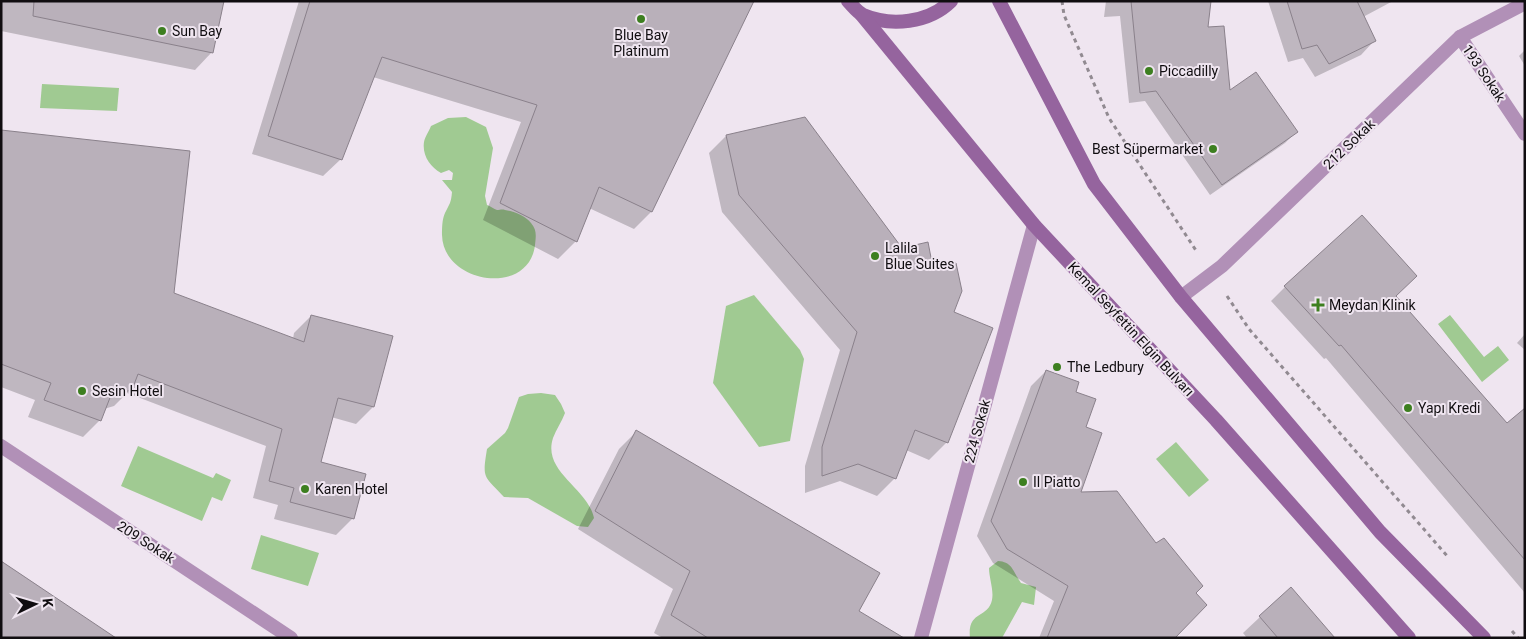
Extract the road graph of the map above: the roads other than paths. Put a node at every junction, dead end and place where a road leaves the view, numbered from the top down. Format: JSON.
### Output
{"nodes":[{"id":1,"x":848,"y":1,"type":"edge"},
{"id":2,"x":951,"y":1,"type":"edge"},
{"id":3,"x":999,"y":1,"type":"edge"},
{"id":4,"x":1525,"y":3,"type":"edge"},
{"id":5,"x":861,"y":14,"type":"junction"},
{"id":6,"x":1460,"y":37,"type":"junction"},
{"id":7,"x":1525,"y":134,"type":"edge"},
{"id":8,"x":1034,"y":224,"type":"junction"},
{"id":9,"x":1181,"y":297,"type":"junction"},
{"id":10,"x":1,"y":446,"type":"edge"},
{"id":11,"x":291,"y":638,"type":"edge"},
{"id":12,"x":920,"y":638,"type":"edge"},
{"id":13,"x":1409,"y":638,"type":"edge"},
{"id":14,"x":1484,"y":638,"type":"edge"}],
"edges":[{"from":1,"to":5,"type":"main road","name":"Kemal Seyfettin Elgin Bulvarı"},
{"from":2,"to":5,"type":"main road"},
{"from":3,"to":9,"type":"main road"},
{"from":4,"to":6,"type":"street","name":"212 Sokak"},
{"from":5,"to":8,"type":"main road","name":"Kemal Seyfettin Elgin Bulvarı"},
{"from":6,"to":7,"type":"street","name":"193 Sokak"},
{"from":6,"to":9,"type":"street","name":"212 Sokak"},
{"from":8,"to":12,"type":"street","name":"224 Sokak"},
{"from":8,"to":13,"type":"main road","name":"Kemal Seyfettin Elgin Bulvarı"},
{"from":9,"to":14,"type":"main road"},
{"from":10,"to":11,"type":"street","name":"209 Sokak"}]}
